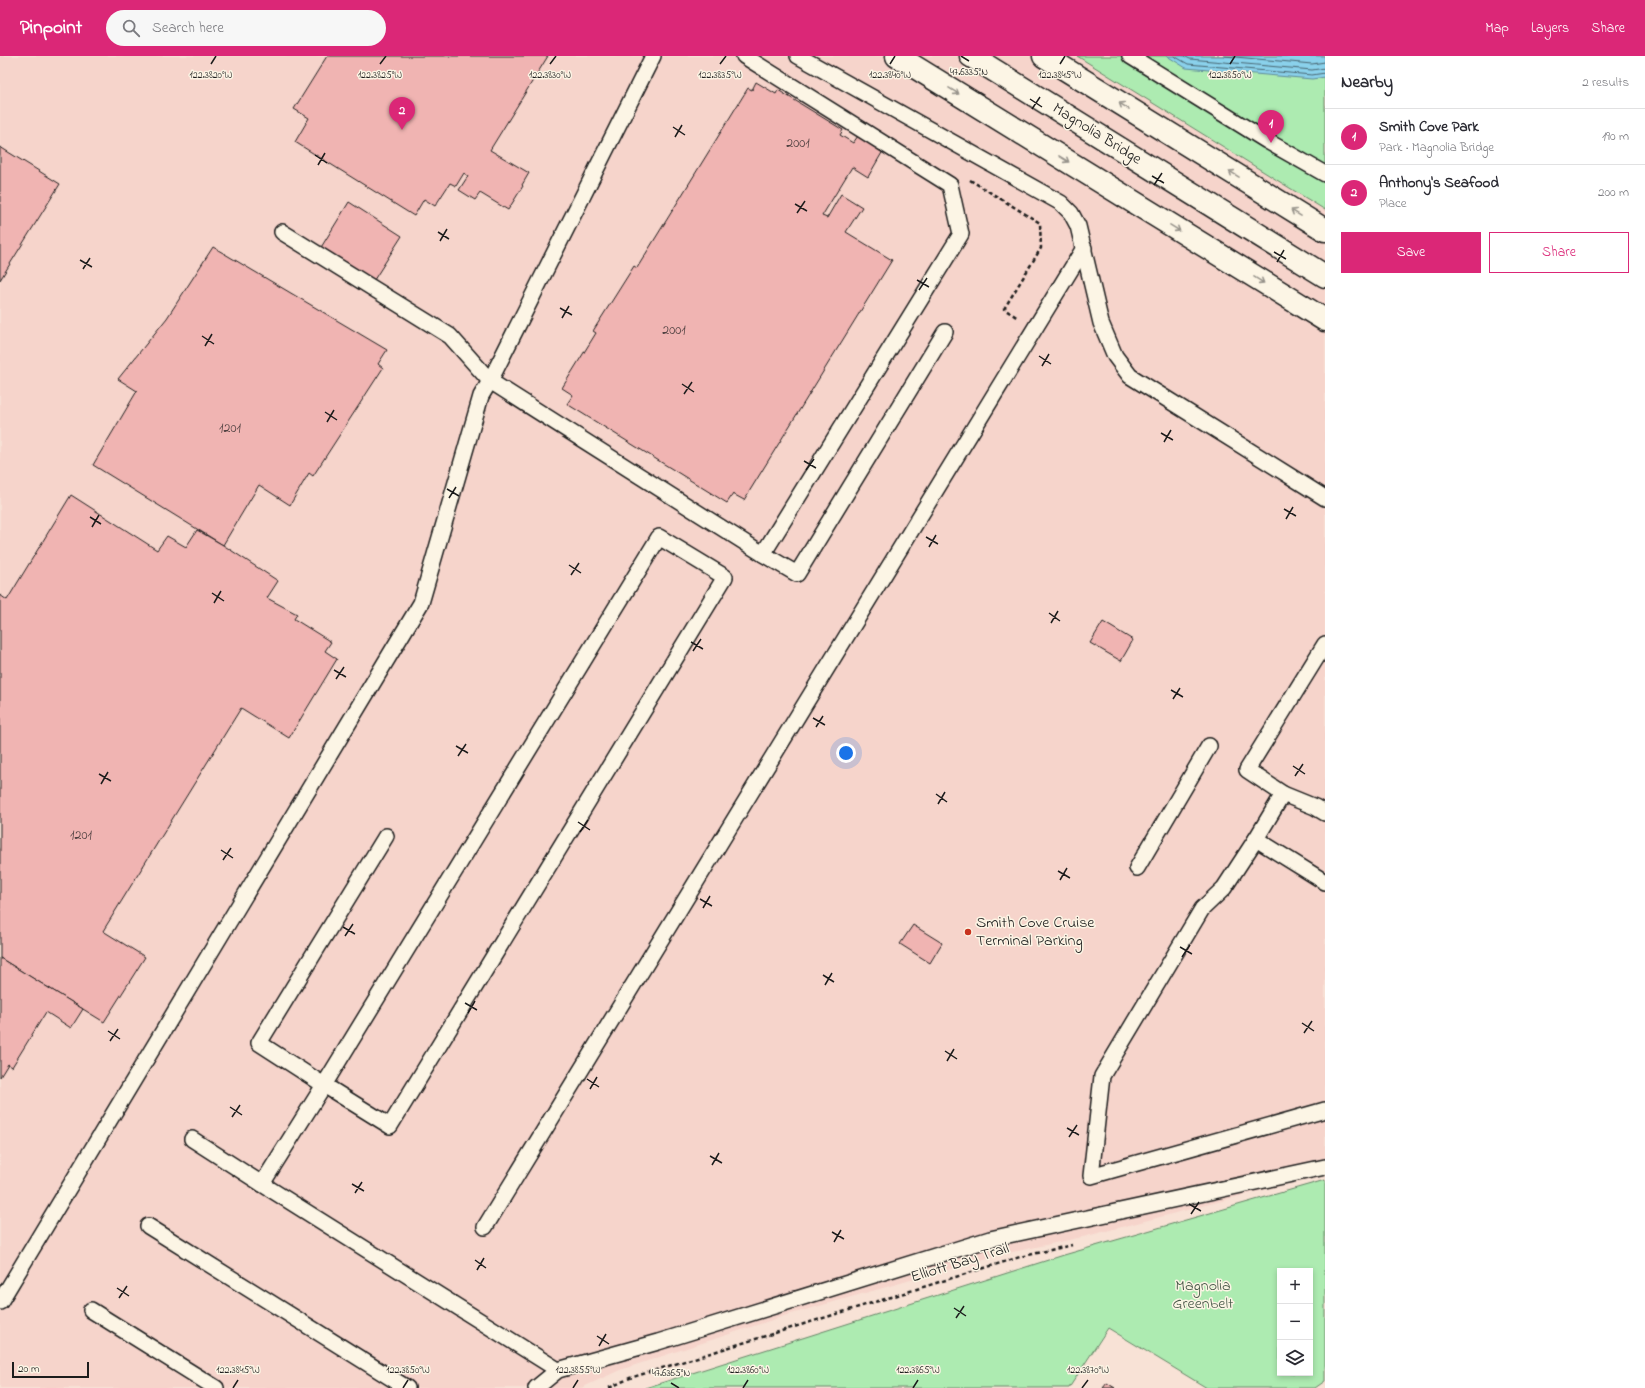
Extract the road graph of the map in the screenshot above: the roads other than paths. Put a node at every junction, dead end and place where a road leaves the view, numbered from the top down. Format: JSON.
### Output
{"nodes":[{"id":1,"x":653,"y":56,"type":"edge"},
{"id":2,"x":744,"y":56,"type":"edge"},
{"id":3,"x":799,"y":56,"type":"edge"},
{"id":4,"x":897,"y":56,"type":"edge"},
{"id":5,"x":971,"y":56,"type":"edge"},
{"id":6,"x":1044,"y":56,"type":"edge"},
{"id":7,"x":1130,"y":56,"type":"edge"},
{"id":8,"x":1325,"y":174,"type":"edge"},
{"id":9,"x":1325,"y":230,"type":"edge"},
{"id":10,"x":282,"y":232,"type":"dead end"},
{"id":11,"x":1084,"y":248,"type":"junction"},
{"id":12,"x":1325,"y":276,"type":"edge"},
{"id":13,"x":1325,"y":320,"type":"edge"},
{"id":14,"x":945,"y":332,"type":"dead end"},
{"id":15,"x":490,"y":381,"type":"junction"},
{"id":16,"x":1325,"y":498,"type":"edge"},
{"id":17,"x":763,"y":554,"type":"junction"},
{"id":18,"x":1325,"y":644,"type":"edge"},
{"id":19,"x":1209,"y":746,"type":"dead end"},
{"id":20,"x":1283,"y":794,"type":"junction"},
{"id":21,"x":1325,"y":814,"type":"edge"},
{"id":22,"x":386,"y":836,"type":"dead end"},
{"id":23,"x":1256,"y":838,"type":"junction"},
{"id":24,"x":1137,"y":868,"type":"dead end"},
{"id":25,"x":1325,"y":882,"type":"edge"},
{"id":26,"x":324,"y":1085,"type":"junction"},
{"id":27,"x":1325,"y":1110,"type":"edge"},
{"id":28,"x":192,"y":1139,"type":"dead end"},
{"id":29,"x":1325,"y":1167,"type":"edge"},
{"id":30,"x":262,"y":1184,"type":"junction"},
{"id":31,"x":148,"y":1226,"type":"dead end"},
{"id":32,"x":485,"y":1227,"type":"dead end"},
{"id":33,"x":0,"y":1302,"type":"edge"},
{"id":34,"x":91,"y":1310,"type":"dead end"},
{"id":35,"x":558,"y":1370,"type":"junction"},
{"id":36,"x":216,"y":1388,"type":"edge"},
{"id":37,"x":407,"y":1388,"type":"edge"},
{"id":38,"x":536,"y":1388,"type":"edge"}],
"edges":[{"from":1,"to":15,"type":"lane"},
{"from":2,"to":17,"type":"lane"},
{"from":3,"to":11,"type":"lane"},
{"from":4,"to":13,"type":"main road","one_way":true},
{"from":5,"to":12,"type":"main road","name":"Magnolia Bridge"},
{"from":9,"to":6,"type":"main road","one_way":true},
{"from":7,"to":8,"type":"lane"},
{"from":10,"to":15,"type":"lane"},
{"from":11,"to":16,"type":"lane"},
{"from":11,"to":32,"type":"lane"},
{"from":14,"to":17,"type":"lane"},
{"from":15,"to":17,"type":"lane"},
{"from":15,"to":33,"type":"lane"},
{"from":18,"to":20,"type":"lane"},
{"from":19,"to":24,"type":"lane"},
{"from":20,"to":21,"type":"lane"},
{"from":20,"to":23,"type":"lane"},
{"from":22,"to":26,"type":"lane"},
{"from":23,"to":25,"type":"lane"},
{"from":23,"to":27,"type":"lane"},
{"from":26,"to":26,"type":"lane"},
{"from":26,"to":30,"type":"lane"},
{"from":28,"to":30,"type":"lane"},
{"from":29,"to":35,"type":"lane"},
{"from":30,"to":35,"type":"lane"},
{"from":31,"to":37,"type":"lane"},
{"from":34,"to":36,"type":"lane"},
{"from":35,"to":38,"type":"lane"}]}
